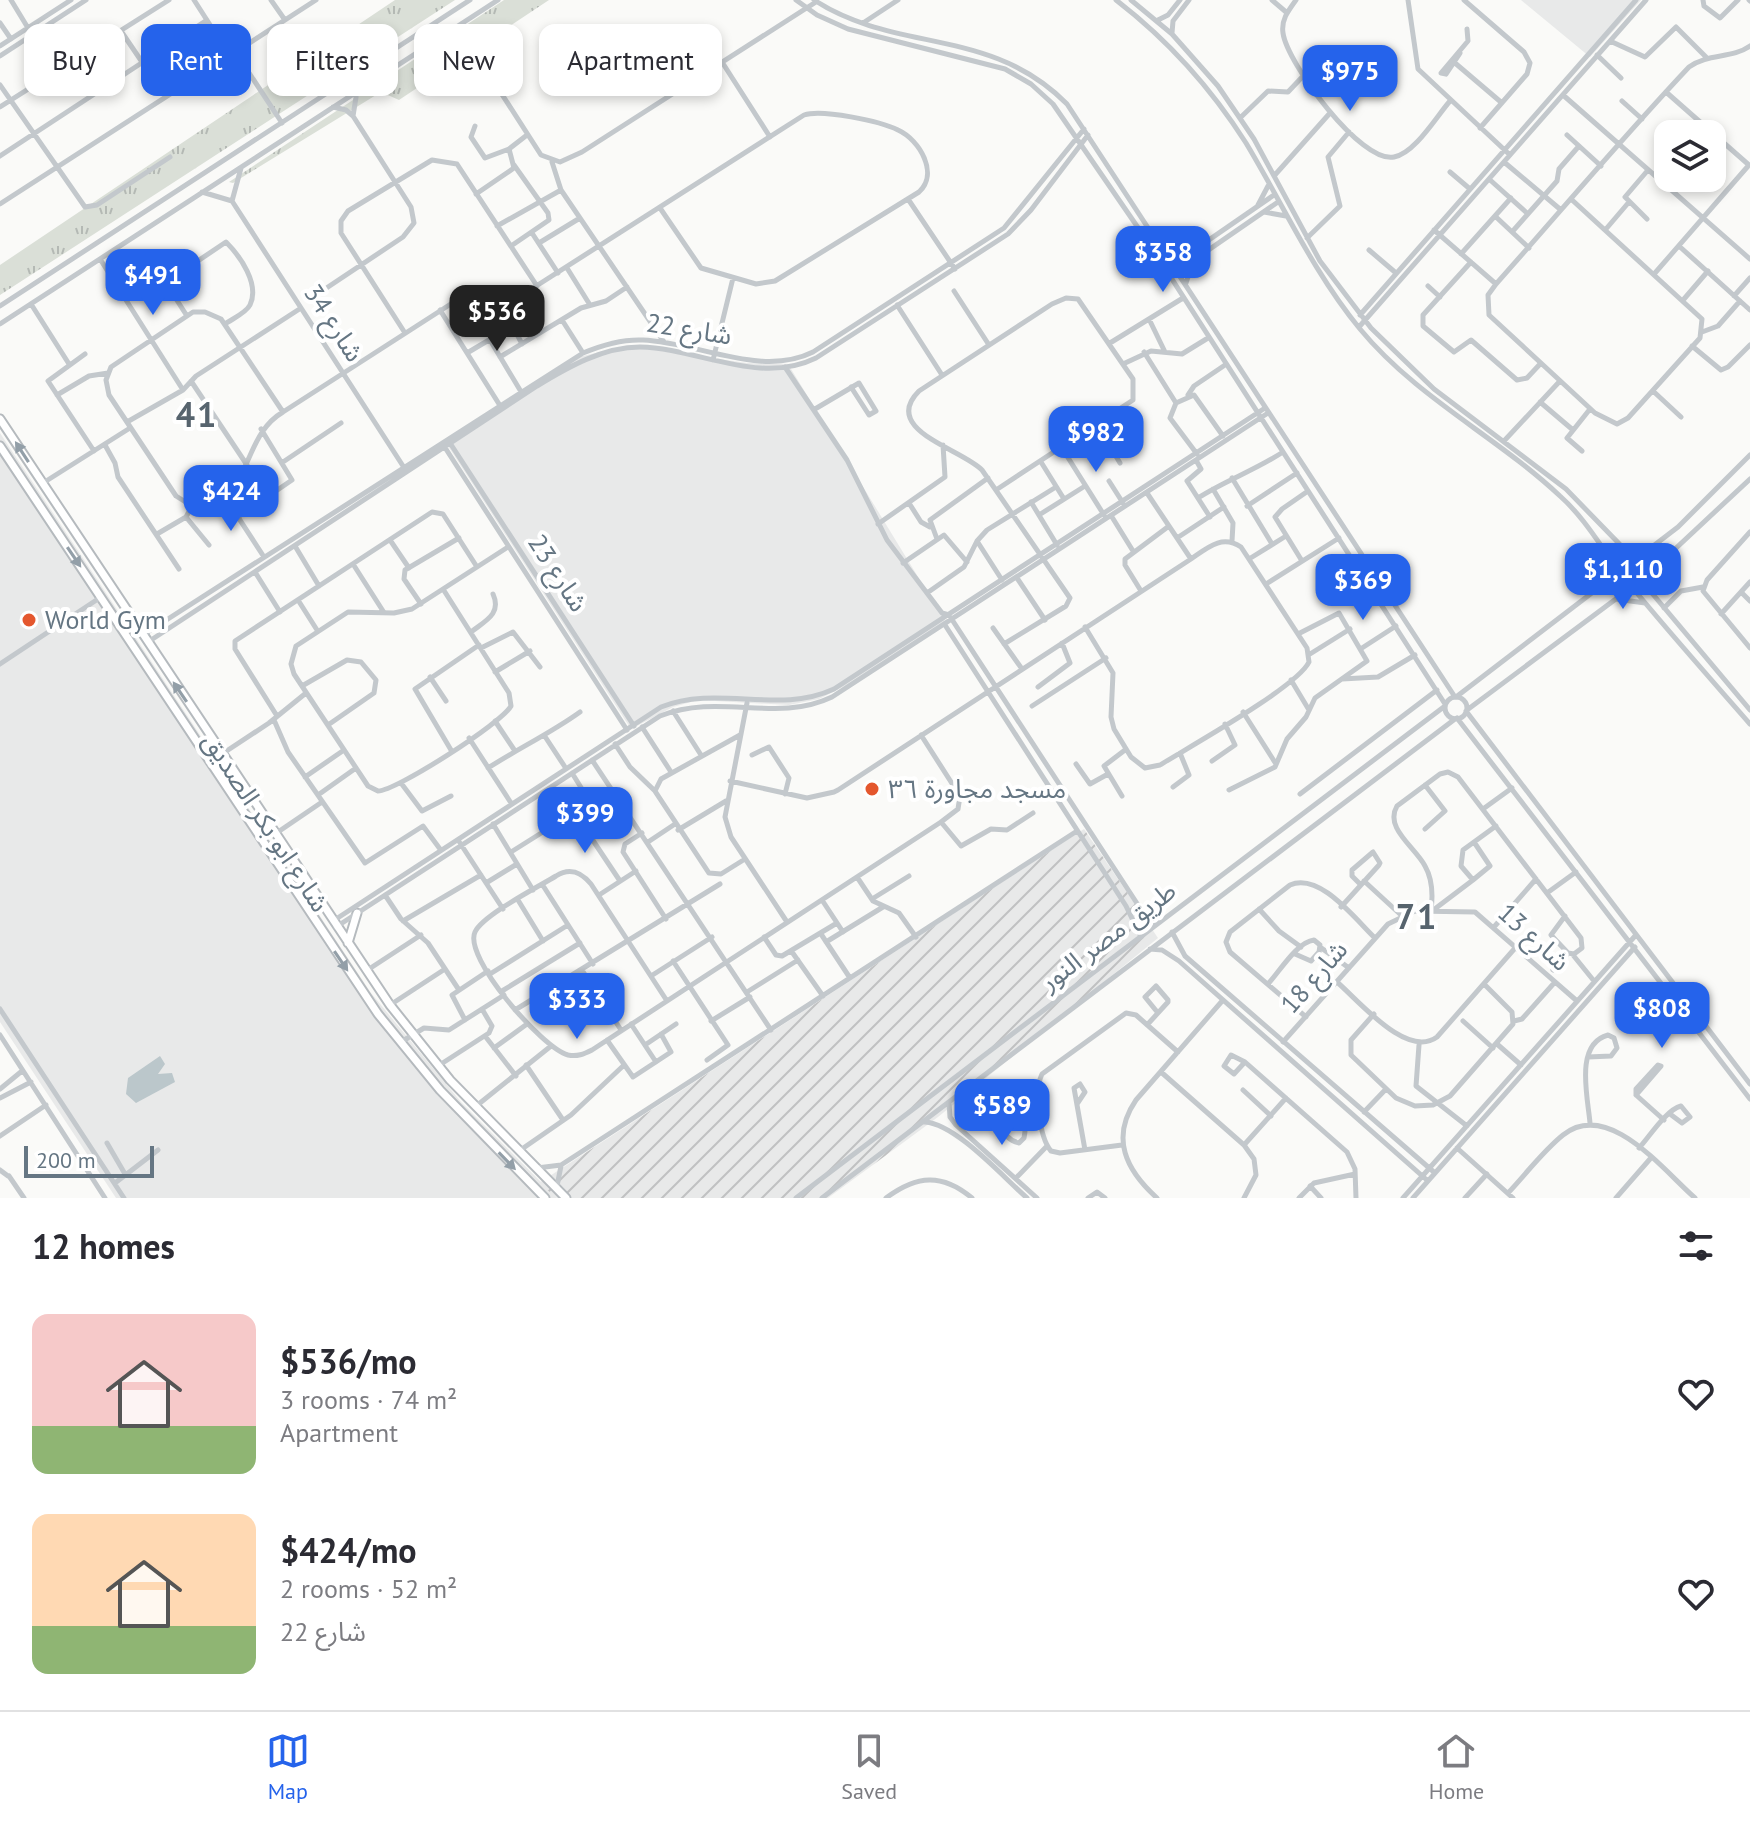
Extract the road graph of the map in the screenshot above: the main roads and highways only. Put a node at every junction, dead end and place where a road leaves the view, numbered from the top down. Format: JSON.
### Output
{"nodes":[{"id":1,"x":0,"y":419,"type":"edge"},
{"id":2,"x":0,"y":446,"type":"edge"},
{"id":3,"x":40,"y":480,"type":"junction"},
{"id":4,"x":26,"y":484,"type":"junction"},
{"id":5,"x":65,"y":517,"type":"junction"},
{"id":6,"x":53,"y":525,"type":"junction"},
{"id":7,"x":199,"y":721,"type":"junction"},
{"id":8,"x":188,"y":729,"type":"junction"},
{"id":9,"x":357,"y":913,"type":"road end"},
{"id":10,"x":348,"y":946,"type":"junction"},
{"id":11,"x":545,"y":1198,"type":"edge"},
{"id":12,"x":566,"y":1198,"type":"edge"}],
"edges":[{"from":3,"to":1,"type":"main road","name":"شارع ابو بكر الصديق","one_way":true},
{"from":2,"to":4,"type":"main road","name":"شارع ابو بكر الصديق"},
{"from":3,"to":4,"type":"main road"},
{"from":3,"to":5,"type":"main road","name":"شارع ابو بكر الصديق"},
{"from":4,"to":6,"type":"main road","name":"شارع ابو بكر الصديق"},
{"from":5,"to":6,"type":"main road"},
{"from":7,"to":5,"type":"main road","name":"شارع ابو بكر الصديق","one_way":true},
{"from":6,"to":8,"type":"main road","name":"شارع ابو بكر الصديق","one_way":true},
{"from":7,"to":8,"type":"main road"},
{"from":7,"to":10,"type":"main road","name":"شارع ابو بكر الصديق"},
{"from":8,"to":11,"type":"main road","name":"شارع ابو بكر الصديق","one_way":true},
{"from":9,"to":10,"type":"main road"},
{"from":10,"to":12,"type":"main road","name":"شارع ابو بكر الصديق"}]}
